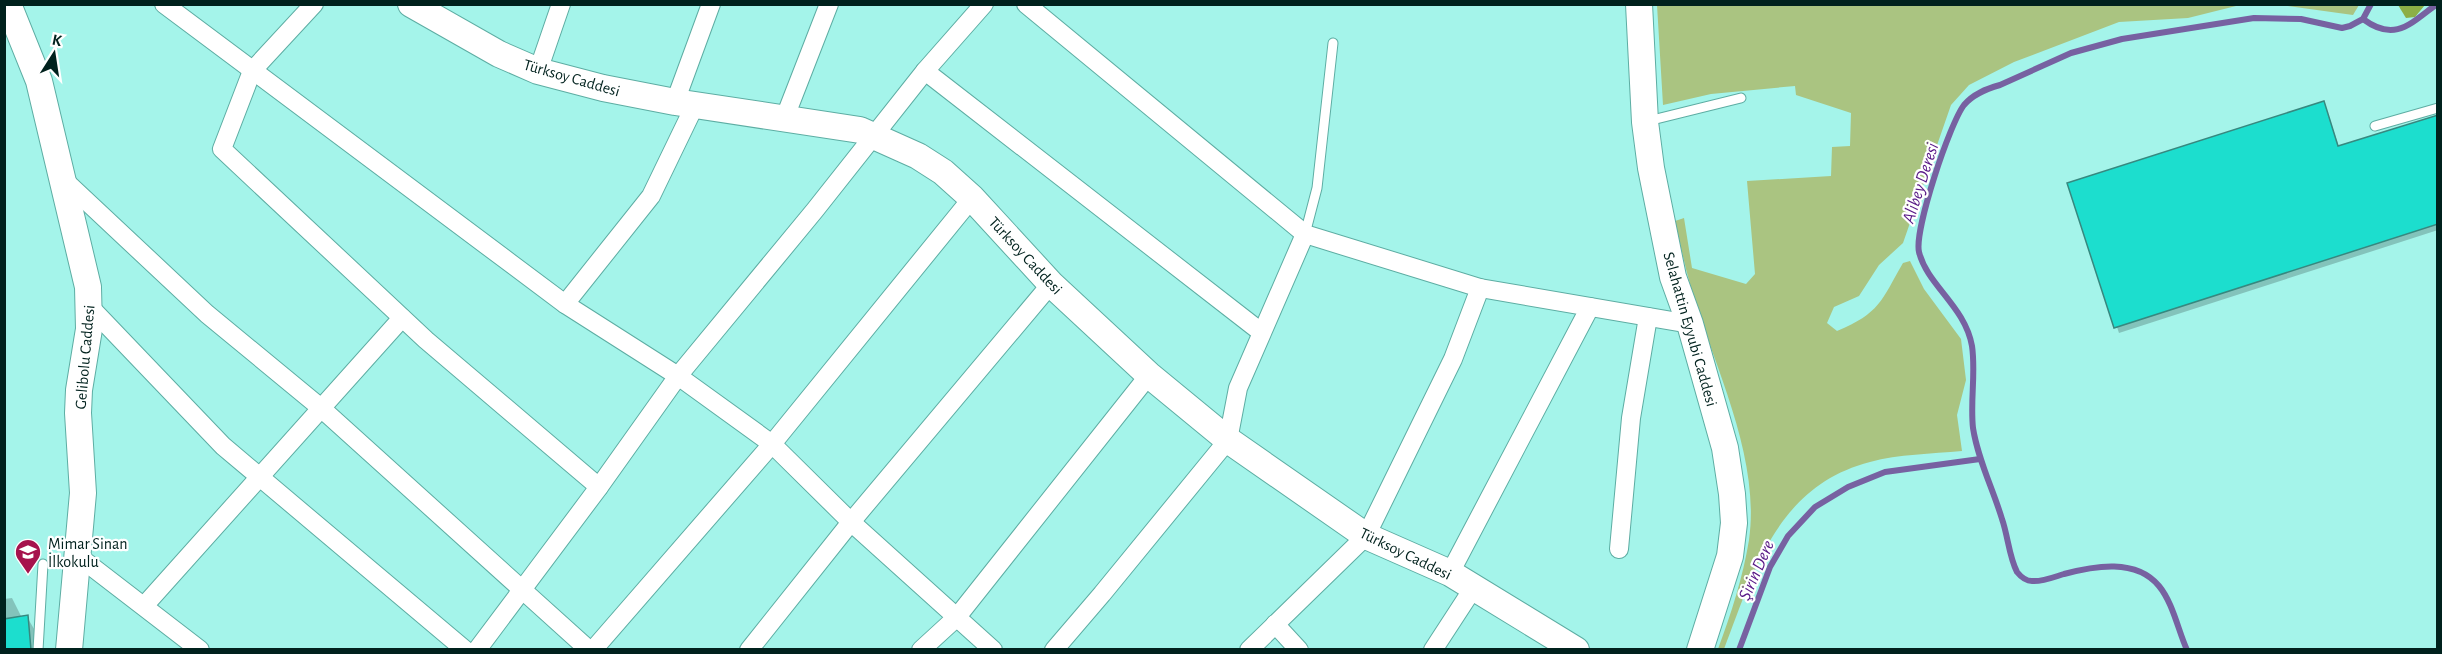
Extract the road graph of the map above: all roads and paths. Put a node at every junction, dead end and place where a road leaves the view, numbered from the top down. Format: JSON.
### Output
{"nodes":[{"id":1,"x":8,"y":4,"type":"edge"},
{"id":2,"x":164,"y":4,"type":"edge"},
{"id":3,"x":314,"y":4,"type":"edge"},
{"id":4,"x":411,"y":4,"type":"edge"},
{"id":5,"x":561,"y":4,"type":"edge"},
{"id":6,"x":711,"y":4,"type":"edge"},
{"id":7,"x":829,"y":4,"type":"edge"},
{"id":8,"x":984,"y":4,"type":"edge"},
{"id":9,"x":1026,"y":4,"type":"edge"},
{"id":10,"x":1639,"y":4,"type":"edge"},
{"id":11,"x":1333,"y":43,"type":"dead end"},
{"id":12,"x":538,"y":70,"type":"junction"},
{"id":13,"x":252,"y":71,"type":"junction"},
{"id":14,"x":925,"y":71,"type":"junction"},
{"id":15,"x":1741,"y":98,"type":"dead end"},
{"id":16,"x":685,"y":104,"type":"junction"},
{"id":17,"x":2438,"y":108,"type":"edge"},
{"id":18,"x":785,"y":117,"type":"junction"},
{"id":19,"x":1645,"y":122,"type":"junction"},
{"id":20,"x":2375,"y":126,"type":"dead end"},
{"id":21,"x":873,"y":135,"type":"junction"},
{"id":22,"x":62,"y":179,"type":"junction"},
{"id":23,"x":972,"y":198,"type":"junction"},
{"id":24,"x":1305,"y":234,"type":"junction"},
{"id":25,"x":1051,"y":284,"type":"junction"},
{"id":26,"x":1480,"y":288,"type":"junction"},
{"id":27,"x":565,"y":304,"type":"junction"},
{"id":28,"x":90,"y":307,"type":"junction"},
{"id":29,"x":1590,"y":307,"type":"junction"},
{"id":30,"x":1648,"y":317,"type":"junction"},
{"id":31,"x":402,"y":318,"type":"junction"},
{"id":32,"x":1690,"y":324,"type":"junction"},
{"id":33,"x":1261,"y":332,"type":"junction"},
{"id":34,"x":1149,"y":375,"type":"junction"},
{"id":35,"x":678,"y":376,"type":"junction"},
{"id":36,"x":321,"y":408,"type":"junction"},
{"id":37,"x":1228,"y":440,"type":"junction"},
{"id":38,"x":772,"y":444,"type":"junction"},
{"id":39,"x":260,"y":476,"type":"junction"},
{"id":40,"x":599,"y":487,"type":"junction"},
{"id":41,"x":851,"y":522,"type":"junction"},
{"id":42,"x":1366,"y":536,"type":"junction"},
{"id":43,"x":1618,"y":549,"type":"dead end"},
{"id":44,"x":78,"y":556,"type":"junction"},
{"id":45,"x":43,"y":564,"type":"dead end"},
{"id":46,"x":1450,"y":573,"type":"junction"},
{"id":47,"x":1474,"y":587,"type":"junction"},
{"id":48,"x":523,"y":588,"type":"junction"},
{"id":49,"x":144,"y":606,"type":"junction"},
{"id":50,"x":957,"y":617,"type":"junction"},
{"id":51,"x":1275,"y":624,"type":"junction"},
{"id":52,"x":38,"y":650,"type":"edge"},
{"id":53,"x":69,"y":650,"type":"edge"},
{"id":54,"x":201,"y":650,"type":"edge"},
{"id":55,"x":465,"y":650,"type":"edge"},
{"id":56,"x":477,"y":650,"type":"edge"},
{"id":57,"x":591,"y":650,"type":"edge"},
{"id":58,"x":749,"y":650,"type":"edge"},
{"id":59,"x":921,"y":650,"type":"edge"},
{"id":60,"x":993,"y":650,"type":"edge"},
{"id":61,"x":1054,"y":650,"type":"edge"},
{"id":62,"x":1249,"y":650,"type":"edge"},
{"id":63,"x":1299,"y":650,"type":"edge"},
{"id":64,"x":1433,"y":650,"type":"edge"},
{"id":65,"x":1576,"y":650,"type":"edge"},
{"id":66,"x":1700,"y":650,"type":"edge"}],
"edges":[{"from":1,"to":22,"type":"street","name":"Gelibolu Caddesi"},
{"from":2,"to":13,"type":"street"},
{"from":3,"to":13,"type":"street"},
{"from":4,"to":12,"type":"street","name":"Türksoy Caddesi"},
{"from":5,"to":12,"type":"street"},
{"from":6,"to":16,"type":"street"},
{"from":7,"to":18,"type":"street"},
{"from":8,"to":14,"type":"street"},
{"from":9,"to":24,"type":"street"},
{"from":10,"to":19,"type":"street","name":"Selahattin Eyyubi Caddesi"},
{"from":11,"to":24,"type":"lane"},
{"from":12,"to":16,"type":"street","name":"Türksoy Caddesi"},
{"from":13,"to":27,"type":"street"},
{"from":13,"to":31,"type":"street"},
{"from":14,"to":21,"type":"street"},
{"from":14,"to":33,"type":"street"},
{"from":15,"to":19,"type":"lane"},
{"from":16,"to":18,"type":"street","name":"Türksoy Caddesi"},
{"from":16,"to":27,"type":"street"},
{"from":17,"to":20,"type":"lane"},
{"from":18,"to":21,"type":"street","name":"Türksoy Caddesi"},
{"from":19,"to":32,"type":"street","name":"Selahattin Eyyubi Caddesi"},
{"from":21,"to":23,"type":"street","name":"Türksoy Caddesi"},
{"from":21,"to":35,"type":"street"},
{"from":22,"to":28,"type":"street","name":"Gelibolu Caddesi"},
{"from":22,"to":36,"type":"street"},
{"from":23,"to":25,"type":"street","name":"Türksoy Caddesi"},
{"from":23,"to":38,"type":"street"},
{"from":24,"to":26,"type":"street"},
{"from":24,"to":33,"type":"street"},
{"from":25,"to":34,"type":"street","name":"Türksoy Caddesi"},
{"from":25,"to":41,"type":"street"},
{"from":26,"to":29,"type":"street"},
{"from":26,"to":42,"type":"street"},
{"from":27,"to":35,"type":"street"},
{"from":28,"to":39,"type":"street"},
{"from":28,"to":44,"type":"street","name":"Gelibolu Caddesi"},
{"from":29,"to":30,"type":"street"},
{"from":29,"to":46,"type":"street"},
{"from":30,"to":32,"type":"street"},
{"from":30,"to":43,"type":"street"},
{"from":31,"to":36,"type":"street"},
{"from":31,"to":40,"type":"street"},
{"from":32,"to":66,"type":"street","name":"Selahattin Eyyubi Caddesi"},
{"from":33,"to":37,"type":"street"},
{"from":34,"to":37,"type":"street","name":"Türksoy Caddesi"},
{"from":34,"to":50,"type":"street"},
{"from":35,"to":38,"type":"street"},
{"from":35,"to":40,"type":"street"},
{"from":36,"to":39,"type":"street"},
{"from":36,"to":48,"type":"street"},
{"from":37,"to":42,"type":"street","name":"Türksoy Caddesi"},
{"from":37,"to":61,"type":"street"},
{"from":38,"to":41,"type":"street"},
{"from":38,"to":57,"type":"street"},
{"from":39,"to":49,"type":"street"},
{"from":39,"to":55,"type":"street"},
{"from":40,"to":48,"type":"street"},
{"from":41,"to":50,"type":"street"},
{"from":41,"to":58,"type":"street"},
{"from":42,"to":46,"type":"street","name":"Türksoy Caddesi"},
{"from":42,"to":51,"type":"street"},
{"from":44,"to":49,"type":"street"},
{"from":44,"to":53,"type":"street","name":"Gelibolu Caddesi"},
{"from":45,"to":52,"type":"lane"},
{"from":46,"to":47,"type":"street","name":"Türksoy Caddesi"},
{"from":47,"to":64,"type":"street"},
{"from":47,"to":65,"type":"street","name":"Türksoy Caddesi"},
{"from":48,"to":56,"type":"street"},
{"from":48,"to":57,"type":"street"},
{"from":49,"to":54,"type":"street"},
{"from":50,"to":59,"type":"street"},
{"from":50,"to":60,"type":"street"},
{"from":51,"to":62,"type":"street"},
{"from":51,"to":63,"type":"street"}]}
